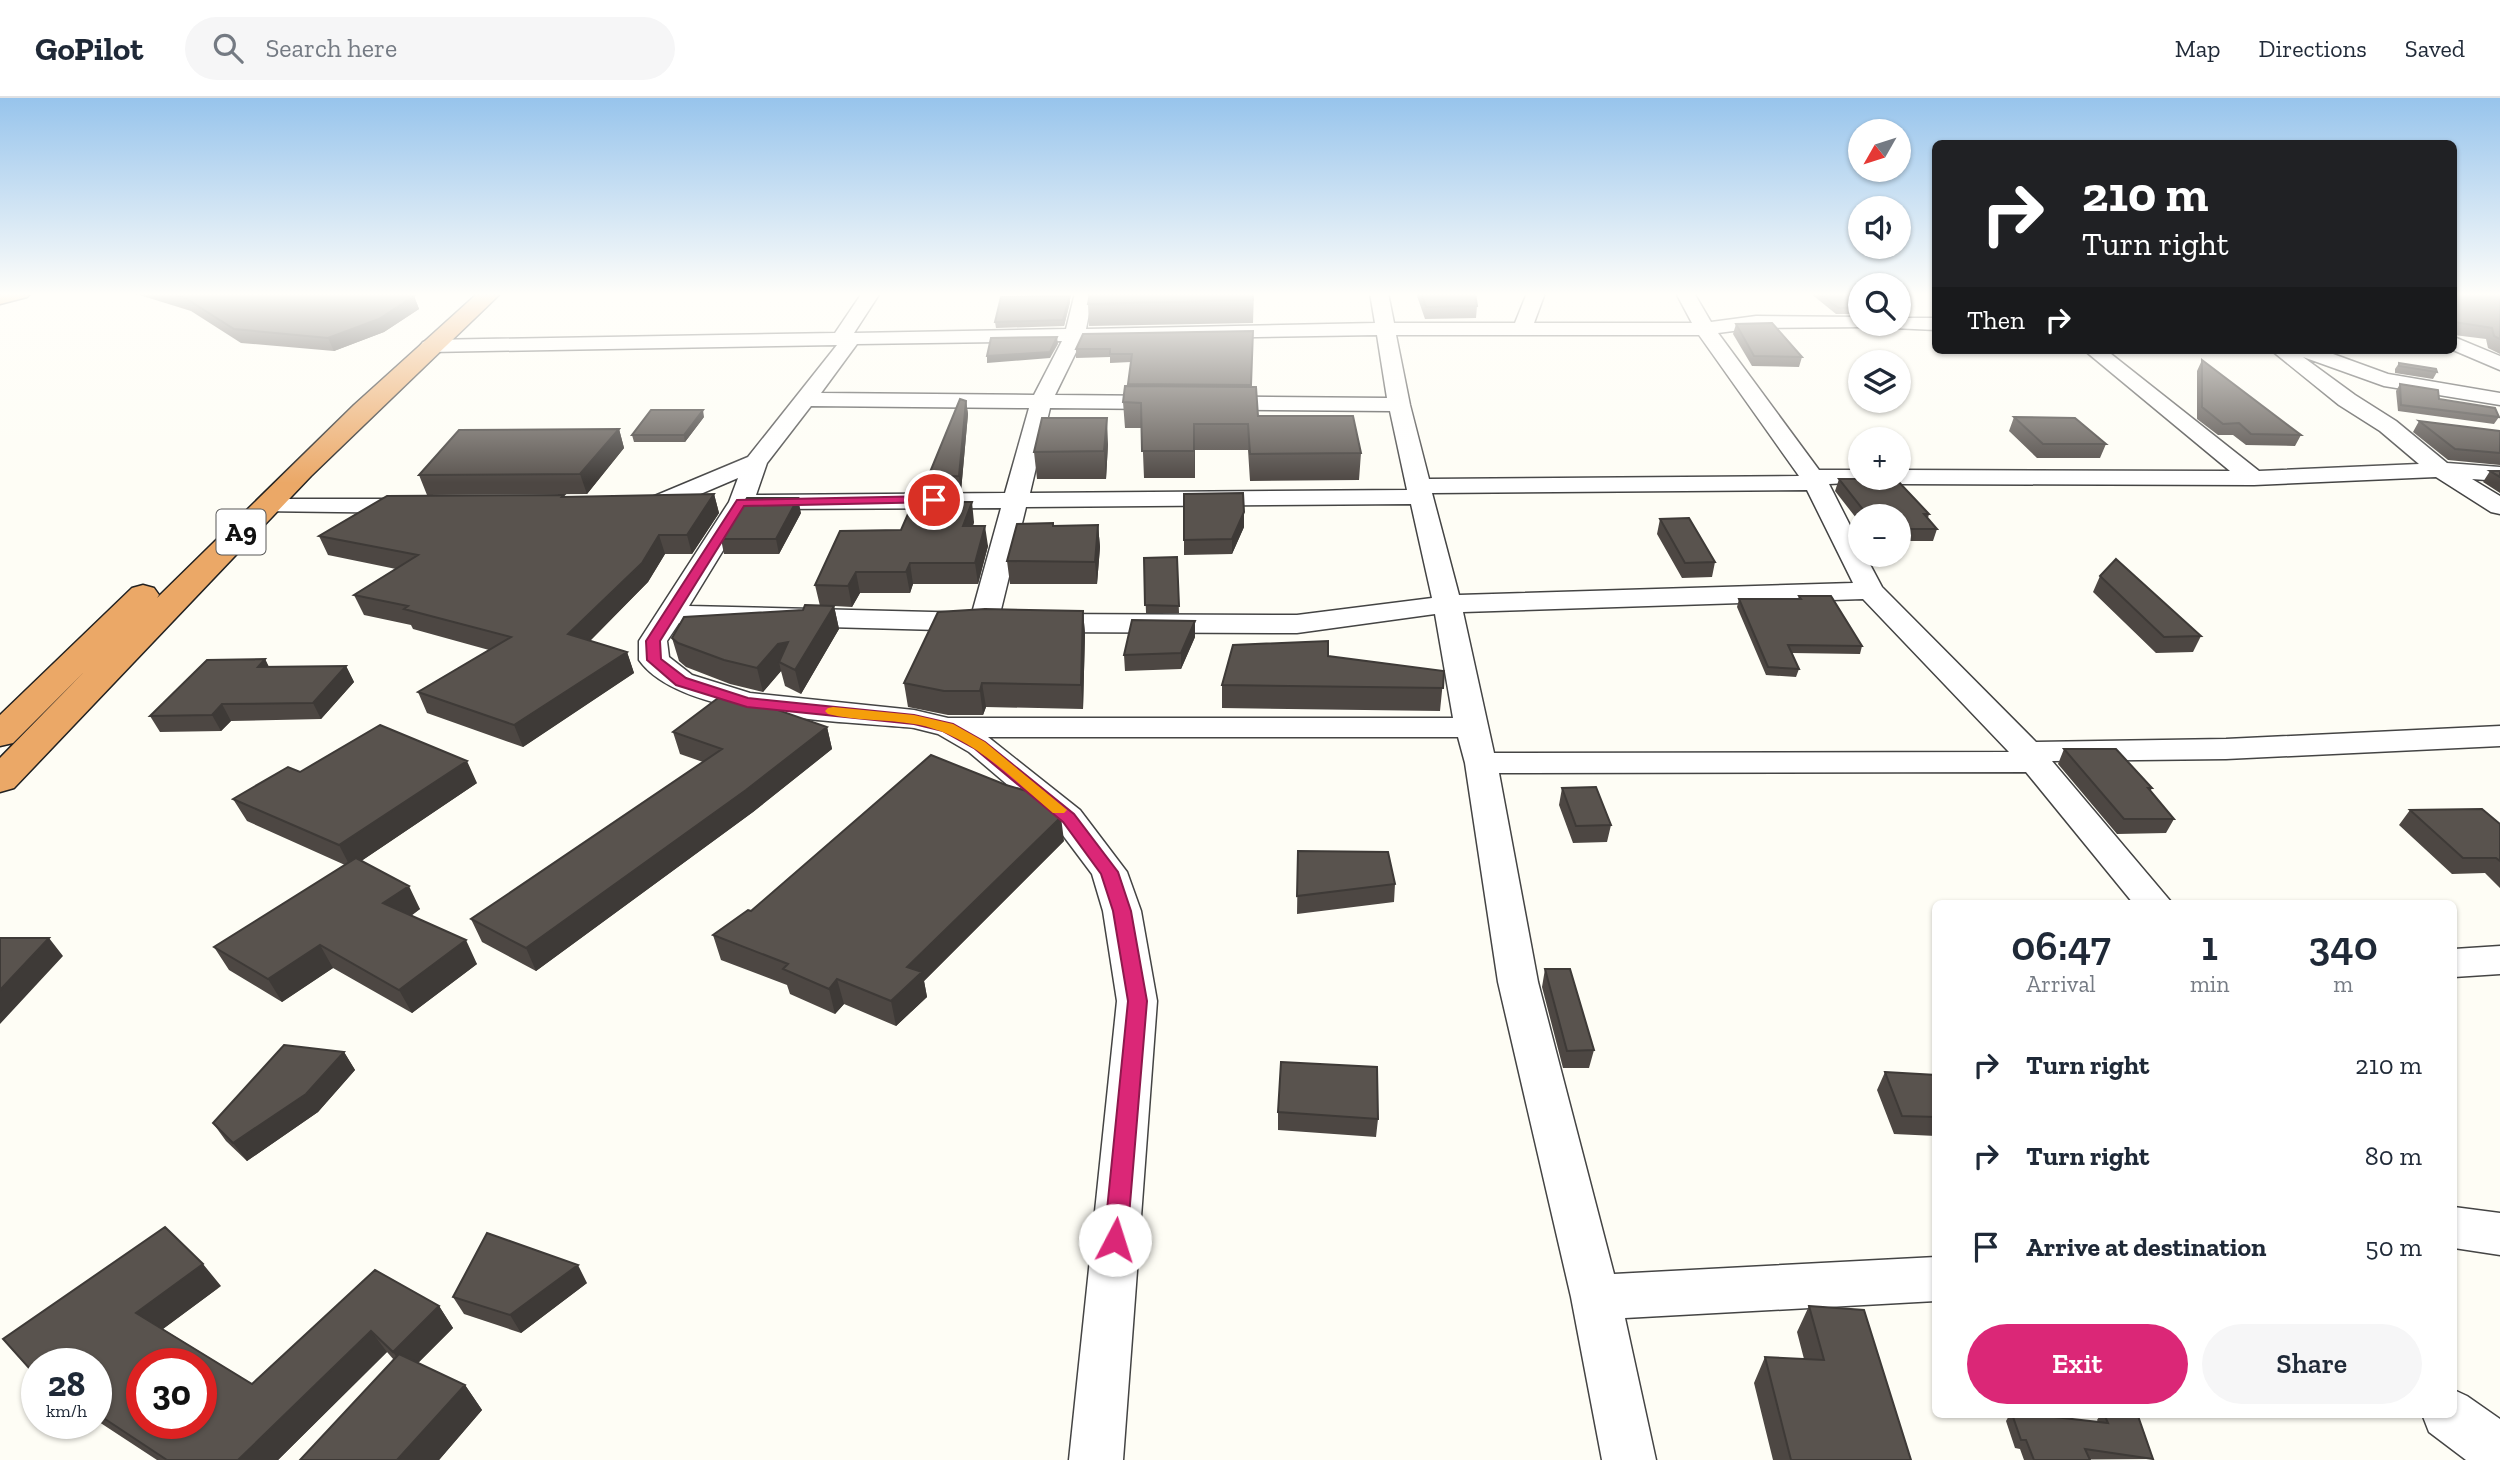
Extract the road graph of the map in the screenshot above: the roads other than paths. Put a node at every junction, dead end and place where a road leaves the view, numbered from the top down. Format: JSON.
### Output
{"nodes":[{"id":1,"x":394,"y":357,"type":"edge"},
{"id":2,"x":419,"y":357,"type":"edge"},
{"id":3,"x":833,"y":357,"type":"edge"},
{"id":4,"x":1064,"y":357,"type":"edge"},
{"id":5,"x":1391,"y":357,"type":"edge"},
{"id":6,"x":1725,"y":357,"type":"edge"},
{"id":7,"x":2102,"y":357,"type":"edge"},
{"id":8,"x":2290,"y":357,"type":"edge"},
{"id":9,"x":2320,"y":357,"type":"edge"},
{"id":10,"x":2484,"y":357,"type":"edge"},
{"id":11,"x":2500,"y":364,"type":"edge"},
{"id":12,"x":2361,"y":372,"type":"junction"},
{"id":13,"x":2328,"y":384,"type":"junction"},
{"id":14,"x":2500,"y":387,"type":"edge"},
{"id":15,"x":2477,"y":394,"type":"junction"},
{"id":16,"x":804,"y":399,"type":"junction"},
{"id":17,"x":2500,"y":399,"type":"edge"},
{"id":18,"x":1041,"y":402,"type":"junction"},
{"id":19,"x":1399,"y":405,"type":"junction"},
{"id":20,"x":2375,"y":417,"type":"junction"},
{"id":21,"x":2416,"y":423,"type":"dead end"},
{"id":22,"x":756,"y":462,"type":"junction"},
{"id":23,"x":2441,"y":470,"type":"junction"},
{"id":24,"x":2500,"y":474,"type":"edge"},
{"id":25,"x":1911,"y":477,"type":"edge"},
{"id":26,"x":1848,"y":478,"type":"edge"},
{"id":27,"x":2253,"y":478,"type":"junction"},
{"id":28,"x":1813,"y":480,"type":"junction"},
{"id":29,"x":1419,"y":491,"type":"junction"},
{"id":30,"x":1016,"y":499,"type":"junction"},
{"id":31,"x":741,"y":502,"type":"junction"},
{"id":32,"x":626,"y":505,"type":"edge"},
{"id":33,"x":654,"y":505,"type":"junction"},
{"id":34,"x":267,"y":506,"type":"junction"},
{"id":35,"x":446,"y":506,"type":"edge"},
{"id":36,"x":2500,"y":506,"type":"edge"},
{"id":37,"x":1870,"y":591,"type":"junction"},
{"id":38,"x":1447,"y":604,"type":"junction"},
{"id":39,"x":668,"y":614,"type":"junction"},
{"id":40,"x":984,"y":622,"type":"junction"},
{"id":41,"x":948,"y":727,"type":"junction"},
{"id":42,"x":1471,"y":728,"type":"junction"},
{"id":43,"x":0,"y":735,"type":"edge"},
{"id":44,"x":2500,"y":736,"type":"edge"},
{"id":45,"x":2031,"y":757,"type":"junction"},
{"id":46,"x":1481,"y":763,"type":"junction"},
{"id":47,"x":0,"y":780,"type":"edge"},
{"id":48,"x":2150,"y":900,"type":"edge"},
{"id":49,"x":2500,"y":960,"type":"edge"},
{"id":50,"x":2457,"y":962,"type":"edge"},
{"id":51,"x":2457,"y":1228,"type":"edge"},
{"id":52,"x":2500,"y":1234,"type":"edge"},
{"id":53,"x":1932,"y":1279,"type":"edge"},
{"id":54,"x":1596,"y":1297,"type":"junction"},
{"id":55,"x":2453,"y":1418,"type":"edge"},
{"id":56,"x":2500,"y":1452,"type":"edge"},
{"id":57,"x":1096,"y":1460,"type":"edge"},
{"id":58,"x":1629,"y":1460,"type":"edge"}],
"edges":[{"from":1,"to":43,"type":"highway","number":"A9"},
{"from":2,"to":34,"type":"highway","number":"A9"},
{"from":3,"to":16,"type":"street"},
{"from":4,"to":18,"type":"street"},
{"from":5,"to":19,"type":"street"},
{"from":6,"to":28,"type":"street"},
{"from":7,"to":27,"type":"street"},
{"from":8,"to":13,"type":"street"},
{"from":9,"to":12,"type":"street"},
{"from":10,"to":11,"type":"street"},
{"from":12,"to":13,"type":"street"},
{"from":12,"to":15,"type":"street"},
{"from":13,"to":20,"type":"street"},
{"from":14,"to":15,"type":"street"},
{"from":15,"to":17,"type":"street"},
{"from":16,"to":18,"type":"street"},
{"from":16,"to":22,"type":"street"},
{"from":18,"to":19,"type":"street"},
{"from":18,"to":30,"type":"street"},
{"from":19,"to":29,"type":"street"},
{"from":20,"to":21,"type":"street"},
{"from":20,"to":23,"type":"street"},
{"from":22,"to":31,"type":"street"},
{"from":22,"to":33,"type":"street"},
{"from":23,"to":24,"type":"street"},
{"from":23,"to":27,"type":"street"},
{"from":23,"to":36,"type":"street"},
{"from":25,"to":27,"type":"street"},
{"from":26,"to":28,"type":"street"},
{"from":28,"to":29,"type":"street"},
{"from":28,"to":37,"type":"street"},
{"from":29,"to":30,"type":"street"},
{"from":29,"to":38,"type":"street"},
{"from":30,"to":31,"type":"street"},
{"from":30,"to":40,"type":"street"},
{"from":31,"to":33,"type":"street"},
{"from":31,"to":39,"type":"street"},
{"from":32,"to":33,"type":"street"},
{"from":34,"to":35,"type":"street"},
{"from":34,"to":47,"type":"highway","number":"A9"},
{"from":37,"to":38,"type":"street"},
{"from":37,"to":45,"type":"street"},
{"from":38,"to":40,"type":"street"},
{"from":38,"to":42,"type":"street"},
{"from":39,"to":40,"type":"street"},
{"from":39,"to":41,"type":"street"},
{"from":41,"to":42,"type":"street"},
{"from":41,"to":57,"type":"street"},
{"from":42,"to":46,"type":"street"},
{"from":44,"to":45,"type":"street"},
{"from":45,"to":46,"type":"street"},
{"from":45,"to":48,"type":"street"},
{"from":46,"to":54,"type":"street"},
{"from":49,"to":50,"type":"street"},
{"from":51,"to":52,"type":"street"},
{"from":53,"to":54,"type":"street"},
{"from":54,"to":58,"type":"street"},
{"from":55,"to":56,"type":"street"}]}
